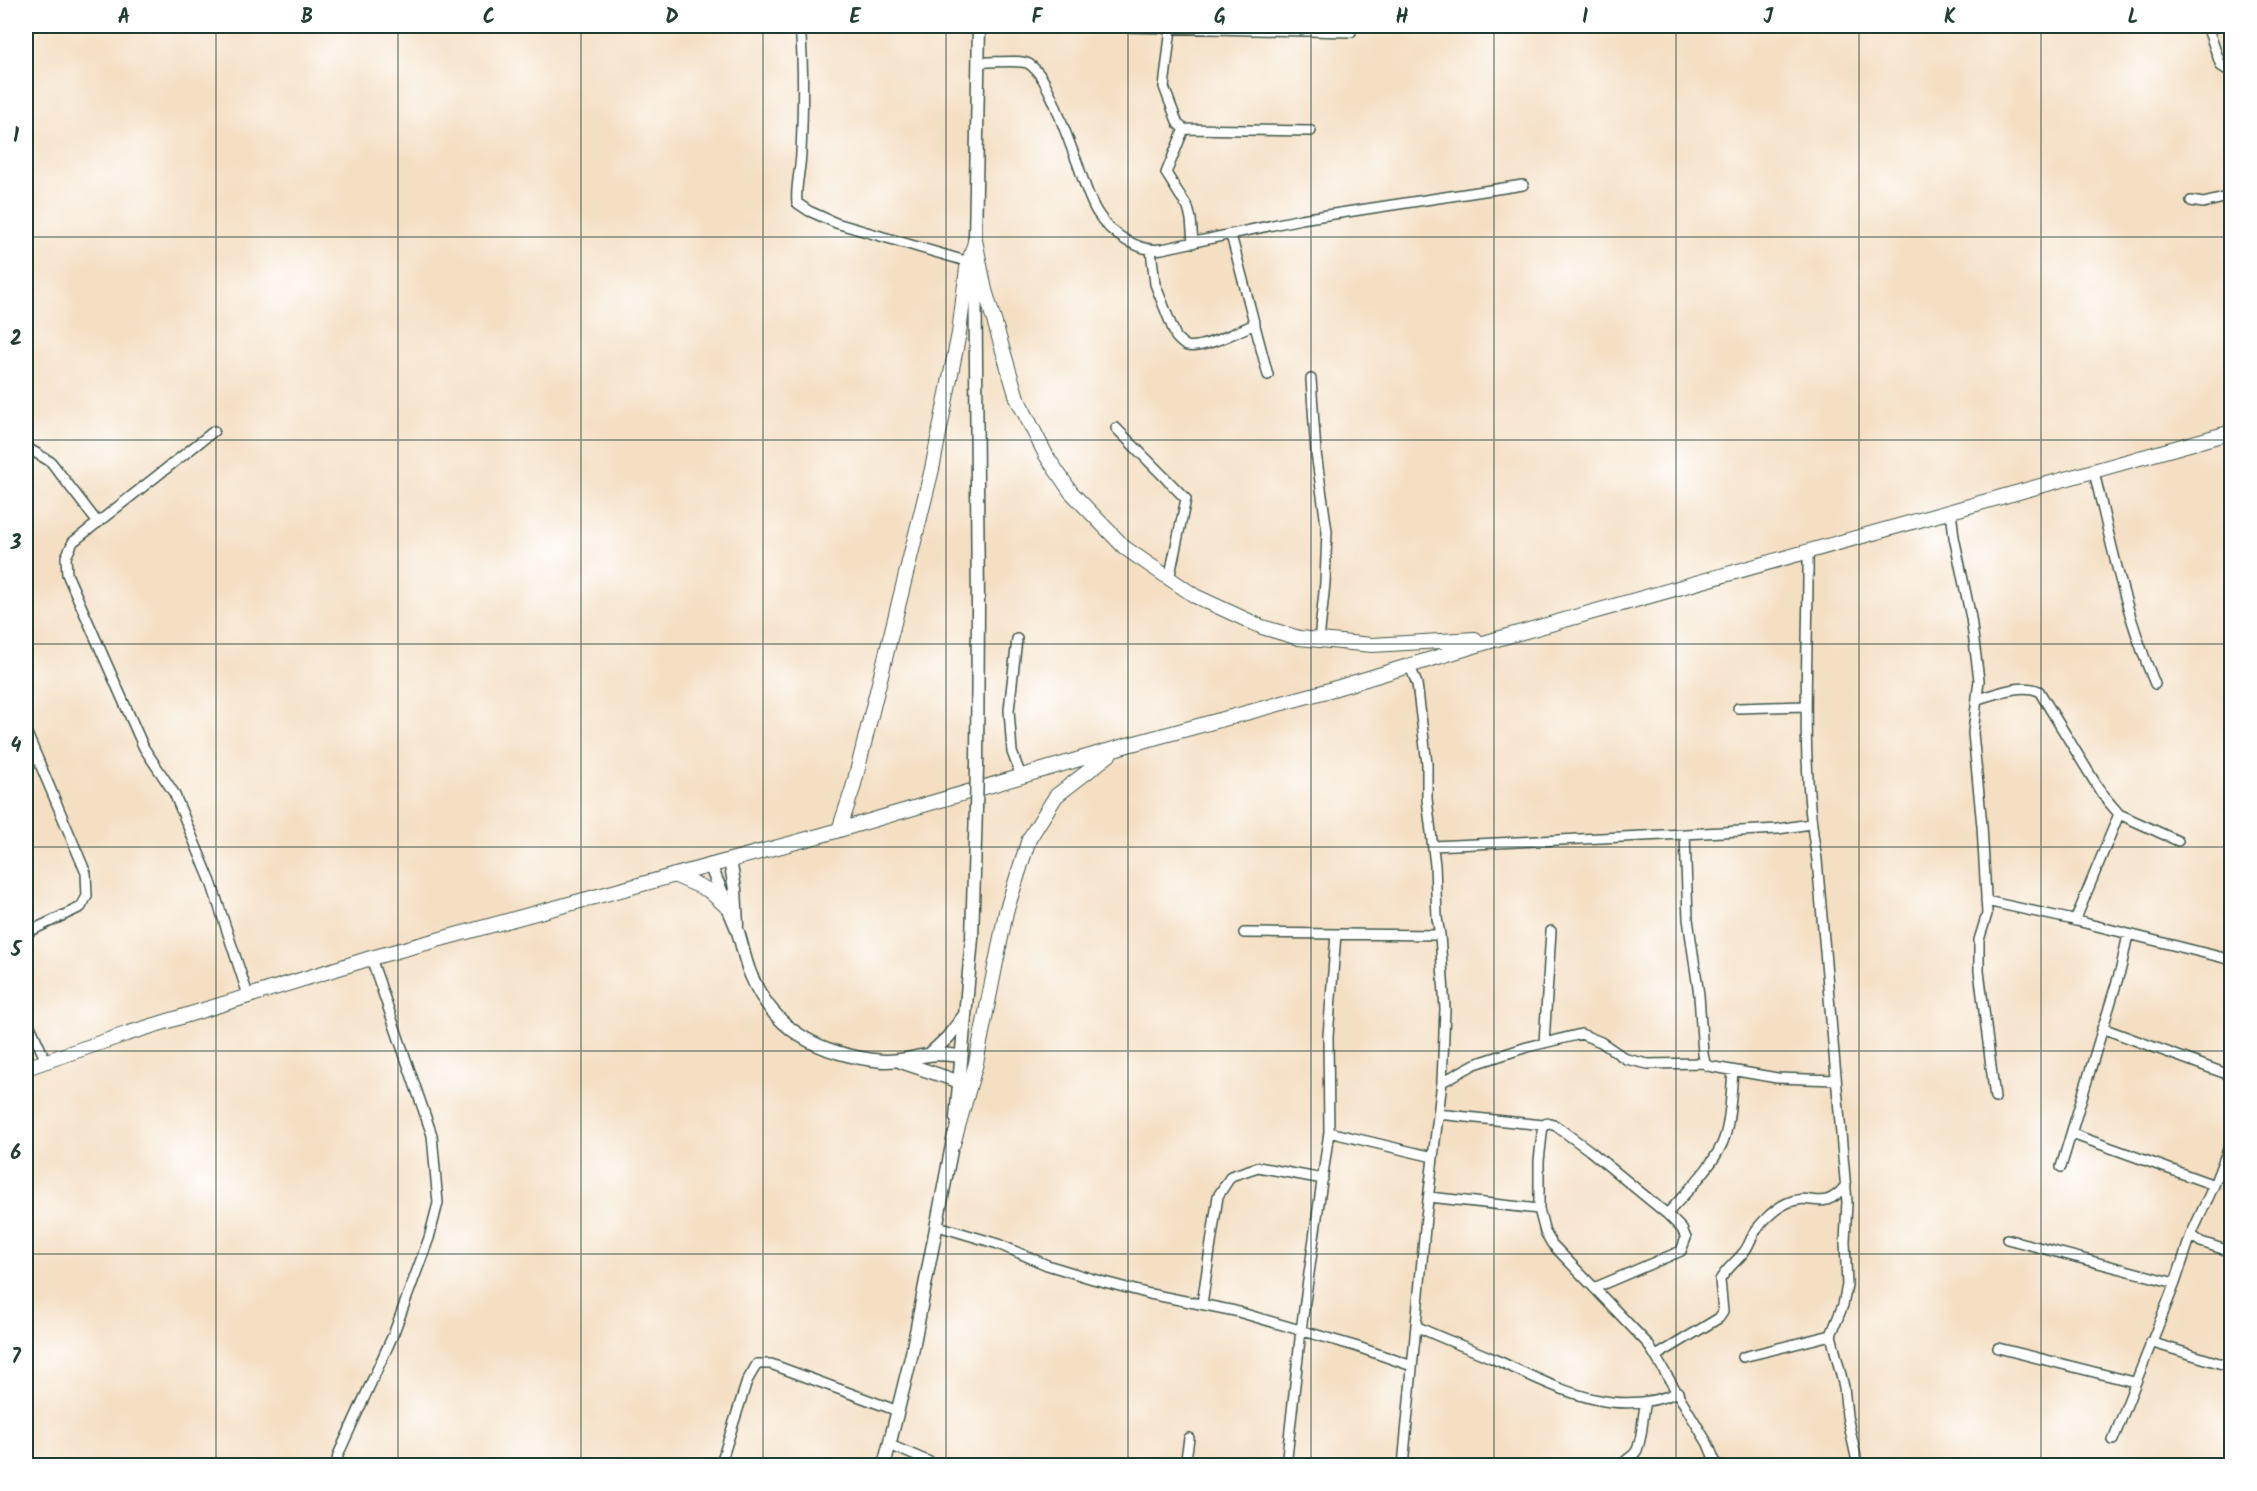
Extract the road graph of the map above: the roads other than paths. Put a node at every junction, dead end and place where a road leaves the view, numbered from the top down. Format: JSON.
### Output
{"nodes":[{"id":1,"x":800,"y":26,"type":"edge"},
{"id":2,"x":979,"y":26,"type":"edge"},
{"id":3,"x":1078,"y":26,"type":"edge"},
{"id":4,"x":2207,"y":26,"type":"edge"},
{"id":5,"x":1171,"y":28,"type":"junction"},
{"id":6,"x":1351,"y":32,"type":"dead end"},
{"id":7,"x":979,"y":62,"type":"junction"},
{"id":8,"x":2232,"y":73,"type":"edge"},
{"id":9,"x":1184,"y":129,"type":"junction"},
{"id":10,"x":1311,"y":131,"type":"dead end"},
{"id":11,"x":1522,"y":185,"type":"dead end"},
{"id":12,"x":2232,"y":196,"type":"edge"},
{"id":13,"x":2191,"y":201,"type":"dead end"},
{"id":14,"x":1231,"y":235,"type":"junction"},
{"id":15,"x":975,"y":240,"type":"junction"},
{"id":16,"x":1192,"y":243,"type":"junction"},
{"id":17,"x":1151,"y":250,"type":"junction"},
{"id":18,"x":969,"y":262,"type":"junction"},
{"id":19,"x":1255,"y":324,"type":"junction"},
{"id":20,"x":1268,"y":375,"type":"dead end"},
{"id":21,"x":1311,"y":379,"type":"dead end"},
{"id":22,"x":1116,"y":428,"type":"dead end"},
{"id":23,"x":214,"y":431,"type":"dead end"},
{"id":24,"x":2232,"y":432,"type":"edge"},
{"id":25,"x":26,"y":447,"type":"edge"},
{"id":26,"x":2094,"y":472,"type":"junction"},
{"id":27,"x":1951,"y":511,"type":"junction"},
{"id":28,"x":98,"y":523,"type":"junction"},
{"id":29,"x":1808,"y":551,"type":"junction"},
{"id":30,"x":1169,"y":579,"type":"junction"},
{"id":31,"x":1017,"y":639,"type":"dead end"},
{"id":32,"x":1497,"y":639,"type":"junction"},
{"id":33,"x":1319,"y":640,"type":"junction"},
{"id":34,"x":1410,"y":666,"type":"junction"},
{"id":35,"x":2155,"y":684,"type":"dead end"},
{"id":36,"x":1978,"y":699,"type":"junction"},
{"id":37,"x":1805,"y":706,"type":"junction"},
{"id":38,"x":1738,"y":708,"type":"dead end"},
{"id":39,"x":26,"y":731,"type":"edge"},
{"id":40,"x":1124,"y":746,"type":"junction"},
{"id":41,"x":1021,"y":776,"type":"junction"},
{"id":42,"x":2119,"y":814,"type":"junction"},
{"id":43,"x":1810,"y":824,"type":"junction"},
{"id":44,"x":839,"y":830,"type":"junction"},
{"id":45,"x":1685,"y":834,"type":"junction"},
{"id":46,"x":2178,"y":841,"type":"dead end"},
{"id":47,"x":1433,"y":846,"type":"junction"},
{"id":48,"x":730,"y":860,"type":"junction"},
{"id":49,"x":710,"y":865,"type":"junction"},
{"id":50,"x":674,"y":875,"type":"junction"},
{"id":51,"x":1986,"y":901,"type":"junction"},
{"id":52,"x":726,"y":906,"type":"junction"},
{"id":53,"x":2075,"y":921,"type":"junction"},
{"id":54,"x":737,"y":929,"type":"junction"},
{"id":55,"x":1551,"y":931,"type":"dead end"},
{"id":56,"x":26,"y":933,"type":"edge"},
{"id":57,"x":1244,"y":933,"type":"dead end"},
{"id":58,"x":1336,"y":934,"type":"junction"},
{"id":59,"x":2128,"y":934,"type":"junction"},
{"id":60,"x":1440,"y":935,"type":"junction"},
{"id":61,"x":371,"y":958,"type":"junction"},
{"id":62,"x":2232,"y":960,"type":"edge"},
{"id":63,"x":248,"y":995,"type":"junction"},
{"id":64,"x":965,"y":1015,"type":"junction"},
{"id":65,"x":26,"y":1017,"type":"edge"},
{"id":66,"x":2102,"y":1028,"type":"junction"},
{"id":67,"x":1544,"y":1043,"type":"junction"},
{"id":68,"x":929,"y":1054,"type":"junction"},
{"id":69,"x":960,"y":1056,"type":"junction"},
{"id":70,"x":46,"y":1061,"type":"junction"},
{"id":71,"x":899,"y":1061,"type":"junction"},
{"id":72,"x":1705,"y":1063,"type":"junction"},
{"id":73,"x":26,"y":1068,"type":"edge"},
{"id":74,"x":1733,"y":1071,"type":"junction"},
{"id":75,"x":2232,"y":1076,"type":"edge"},
{"id":76,"x":1836,"y":1080,"type":"junction"},
{"id":77,"x":960,"y":1082,"type":"junction"},
{"id":78,"x":1442,"y":1082,"type":"junction"},
{"id":79,"x":1995,"y":1098,"type":"dead end"},
{"id":80,"x":1438,"y":1114,"type":"junction"},
{"id":81,"x":1543,"y":1125,"type":"junction"},
{"id":82,"x":1329,"y":1132,"type":"junction"},
{"id":83,"x":2072,"y":1134,"type":"junction"},
{"id":84,"x":2232,"y":1139,"type":"edge"},
{"id":85,"x":953,"y":1144,"type":"junction"},
{"id":86,"x":1433,"y":1157,"type":"junction"},
{"id":87,"x":2061,"y":1167,"type":"dead end"},
{"id":88,"x":1323,"y":1179,"type":"junction"},
{"id":89,"x":1846,"y":1185,"type":"junction"},
{"id":90,"x":2214,"y":1185,"type":"junction"},
{"id":91,"x":1429,"y":1197,"type":"junction"},
{"id":92,"x":1539,"y":1209,"type":"junction"},
{"id":93,"x":1667,"y":1214,"type":"junction"},
{"id":94,"x":938,"y":1226,"type":"junction"},
{"id":95,"x":2191,"y":1236,"type":"junction"},
{"id":96,"x":2007,"y":1239,"type":"dead end"},
{"id":97,"x":2232,"y":1252,"type":"edge"},
{"id":98,"x":2175,"y":1283,"type":"junction"},
{"id":99,"x":1594,"y":1288,"type":"junction"},
{"id":100,"x":1202,"y":1304,"type":"junction"},
{"id":101,"x":1416,"y":1326,"type":"junction"},
{"id":102,"x":1301,"y":1330,"type":"junction"},
{"id":103,"x":1832,"y":1335,"type":"junction"},
{"id":104,"x":2150,"y":1342,"type":"junction"},
{"id":105,"x":1998,"y":1348,"type":"dead end"},
{"id":106,"x":1656,"y":1356,"type":"junction"},
{"id":107,"x":1743,"y":1357,"type":"dead end"},
{"id":108,"x":1412,"y":1366,"type":"junction"},
{"id":109,"x":2232,"y":1367,"type":"edge"},
{"id":110,"x":2134,"y":1382,"type":"junction"},
{"id":111,"x":1678,"y":1392,"type":"junction"},
{"id":112,"x":1646,"y":1402,"type":"junction"},
{"id":113,"x":898,"y":1411,"type":"junction"},
{"id":114,"x":1189,"y":1438,"type":"dead end"},
{"id":115,"x":2113,"y":1440,"type":"dead end"},
{"id":116,"x":890,"y":1445,"type":"junction"},
{"id":117,"x":336,"y":1466,"type":"edge"},
{"id":118,"x":720,"y":1466,"type":"edge"},
{"id":119,"x":884,"y":1466,"type":"edge"},
{"id":120,"x":939,"y":1466,"type":"edge"},
{"id":121,"x":1185,"y":1466,"type":"edge"},
{"id":122,"x":1286,"y":1466,"type":"edge"},
{"id":123,"x":1403,"y":1466,"type":"edge"},
{"id":124,"x":1622,"y":1466,"type":"edge"},
{"id":125,"x":1717,"y":1466,"type":"edge"},
{"id":126,"x":1858,"y":1466,"type":"edge"}],
"edges":[{"from":1,"to":18,"type":"street"},
{"from":2,"to":7,"type":"street"},
{"from":3,"to":5,"type":"street"},
{"from":4,"to":8,"type":"street"},
{"from":5,"to":6,"type":"street"},
{"from":5,"to":9,"type":"street"},
{"from":7,"to":15,"type":"street"},
{"from":7,"to":17,"type":"street"},
{"from":9,"to":10,"type":"street"},
{"from":9,"to":16,"type":"street"},
{"from":11,"to":14,"type":"street"},
{"from":12,"to":13,"type":"street"},
{"from":14,"to":16,"type":"street"},
{"from":14,"to":19,"type":"street"},
{"from":15,"to":18,"type":"main road"},
{"from":15,"to":30,"type":"main road"},
{"from":15,"to":64,"type":"street","bridge":true},
{"from":16,"to":17,"type":"street"},
{"from":17,"to":19,"type":"street"},
{"from":18,"to":44,"type":"main road"},
{"from":19,"to":20,"type":"street"},
{"from":21,"to":33,"type":"street"},
{"from":22,"to":30,"type":"street"},
{"from":23,"to":28,"type":"street"},
{"from":24,"to":26,"type":"main road"},
{"from":25,"to":28,"type":"street"},
{"from":26,"to":27,"type":"main road"},
{"from":26,"to":35,"type":"street"},
{"from":27,"to":29,"type":"main road"},
{"from":27,"to":36,"type":"street"},
{"from":28,"to":63,"type":"street"},
{"from":29,"to":32,"type":"main road"},
{"from":29,"to":37,"type":"street"},
{"from":30,"to":33,"type":"main road"},
{"from":31,"to":41,"type":"street"},
{"from":32,"to":33,"type":"main road"},
{"from":32,"to":34,"type":"main road"},
{"from":34,"to":40,"type":"main road"},
{"from":34,"to":47,"type":"street"},
{"from":36,"to":42,"type":"street"},
{"from":36,"to":51,"type":"street"},
{"from":37,"to":38,"type":"street"},
{"from":37,"to":43,"type":"street"},
{"from":39,"to":56,"type":"street"},
{"from":40,"to":41,"type":"main road"},
{"from":40,"to":85,"type":"main road"},
{"from":41,"to":44,"type":"main road"},
{"from":42,"to":46,"type":"street"},
{"from":42,"to":53,"type":"street"},
{"from":43,"to":45,"type":"street"},
{"from":43,"to":76,"type":"street"},
{"from":44,"to":48,"type":"main road"},
{"from":45,"to":47,"type":"street"},
{"from":45,"to":72,"type":"street"},
{"from":47,"to":60,"type":"street"},
{"from":48,"to":49,"type":"main road"},
{"from":48,"to":54,"type":"street"},
{"from":49,"to":50,"type":"main road"},
{"from":49,"to":52,"type":"street"},
{"from":50,"to":52,"type":"main road"},
{"from":50,"to":61,"type":"main road"},
{"from":51,"to":53,"type":"street"},
{"from":51,"to":79,"type":"street"},
{"from":52,"to":54,"type":"street"},
{"from":53,"to":59,"type":"street"},
{"from":54,"to":71,"type":"street"},
{"from":55,"to":67,"type":"street"},
{"from":57,"to":58,"type":"street"},
{"from":58,"to":60,"type":"street"},
{"from":58,"to":82,"type":"street"},
{"from":59,"to":62,"type":"street"},
{"from":59,"to":66,"type":"street"},
{"from":60,"to":78,"type":"street"},
{"from":61,"to":63,"type":"main road"},
{"from":61,"to":117,"type":"street"},
{"from":63,"to":70,"type":"main road"},
{"from":64,"to":68,"type":"street"},
{"from":64,"to":69,"type":"street"},
{"from":65,"to":70,"type":"street"},
{"from":66,"to":75,"type":"street"},
{"from":66,"to":83,"type":"street"},
{"from":67,"to":72,"type":"street"},
{"from":67,"to":78,"type":"street"},
{"from":68,"to":69,"type":"street"},
{"from":68,"to":71,"type":"street"},
{"from":69,"to":77,"type":"street"},
{"from":70,"to":73,"type":"main road"},
{"from":71,"to":77,"type":"street"},
{"from":72,"to":74,"type":"street"},
{"from":74,"to":76,"type":"street"},
{"from":74,"to":93,"type":"street"},
{"from":76,"to":89,"type":"street"},
{"from":77,"to":85,"type":"street"},
{"from":78,"to":80,"type":"street"},
{"from":80,"to":81,"type":"street"},
{"from":80,"to":86,"type":"street"},
{"from":81,"to":92,"type":"street"},
{"from":81,"to":93,"type":"street"},
{"from":82,"to":86,"type":"street"},
{"from":82,"to":88,"type":"street"},
{"from":83,"to":87,"type":"street"},
{"from":83,"to":90,"type":"street"},
{"from":84,"to":90,"type":"street"},
{"from":85,"to":94,"type":"street"},
{"from":86,"to":91,"type":"street"},
{"from":88,"to":100,"type":"street"},
{"from":88,"to":102,"type":"street"},
{"from":89,"to":103,"type":"street"},
{"from":89,"to":106,"type":"street"},
{"from":90,"to":95,"type":"street"},
{"from":91,"to":92,"type":"street"},
{"from":91,"to":101,"type":"street"},
{"from":92,"to":99,"type":"street"},
{"from":93,"to":99,"type":"street"},
{"from":94,"to":100,"type":"street"},
{"from":94,"to":113,"type":"street"},
{"from":95,"to":97,"type":"street"},
{"from":95,"to":98,"type":"street"},
{"from":96,"to":98,"type":"street"},
{"from":98,"to":104,"type":"street"},
{"from":99,"to":106,"type":"street"},
{"from":100,"to":102,"type":"street"},
{"from":101,"to":108,"type":"street"},
{"from":101,"to":112,"type":"street"},
{"from":102,"to":108,"type":"street"},
{"from":102,"to":122,"type":"street"},
{"from":103,"to":107,"type":"street"},
{"from":103,"to":126,"type":"street"},
{"from":104,"to":109,"type":"street"},
{"from":104,"to":110,"type":"street"},
{"from":105,"to":110,"type":"street"},
{"from":106,"to":111,"type":"street"},
{"from":108,"to":123,"type":"street"},
{"from":110,"to":115,"type":"street"},
{"from":111,"to":112,"type":"street"},
{"from":111,"to":125,"type":"street"},
{"from":112,"to":124,"type":"street"},
{"from":113,"to":116,"type":"street"},
{"from":113,"to":118,"type":"street"},
{"from":114,"to":121,"type":"street"},
{"from":116,"to":119,"type":"street"},
{"from":116,"to":120,"type":"street"}]}
